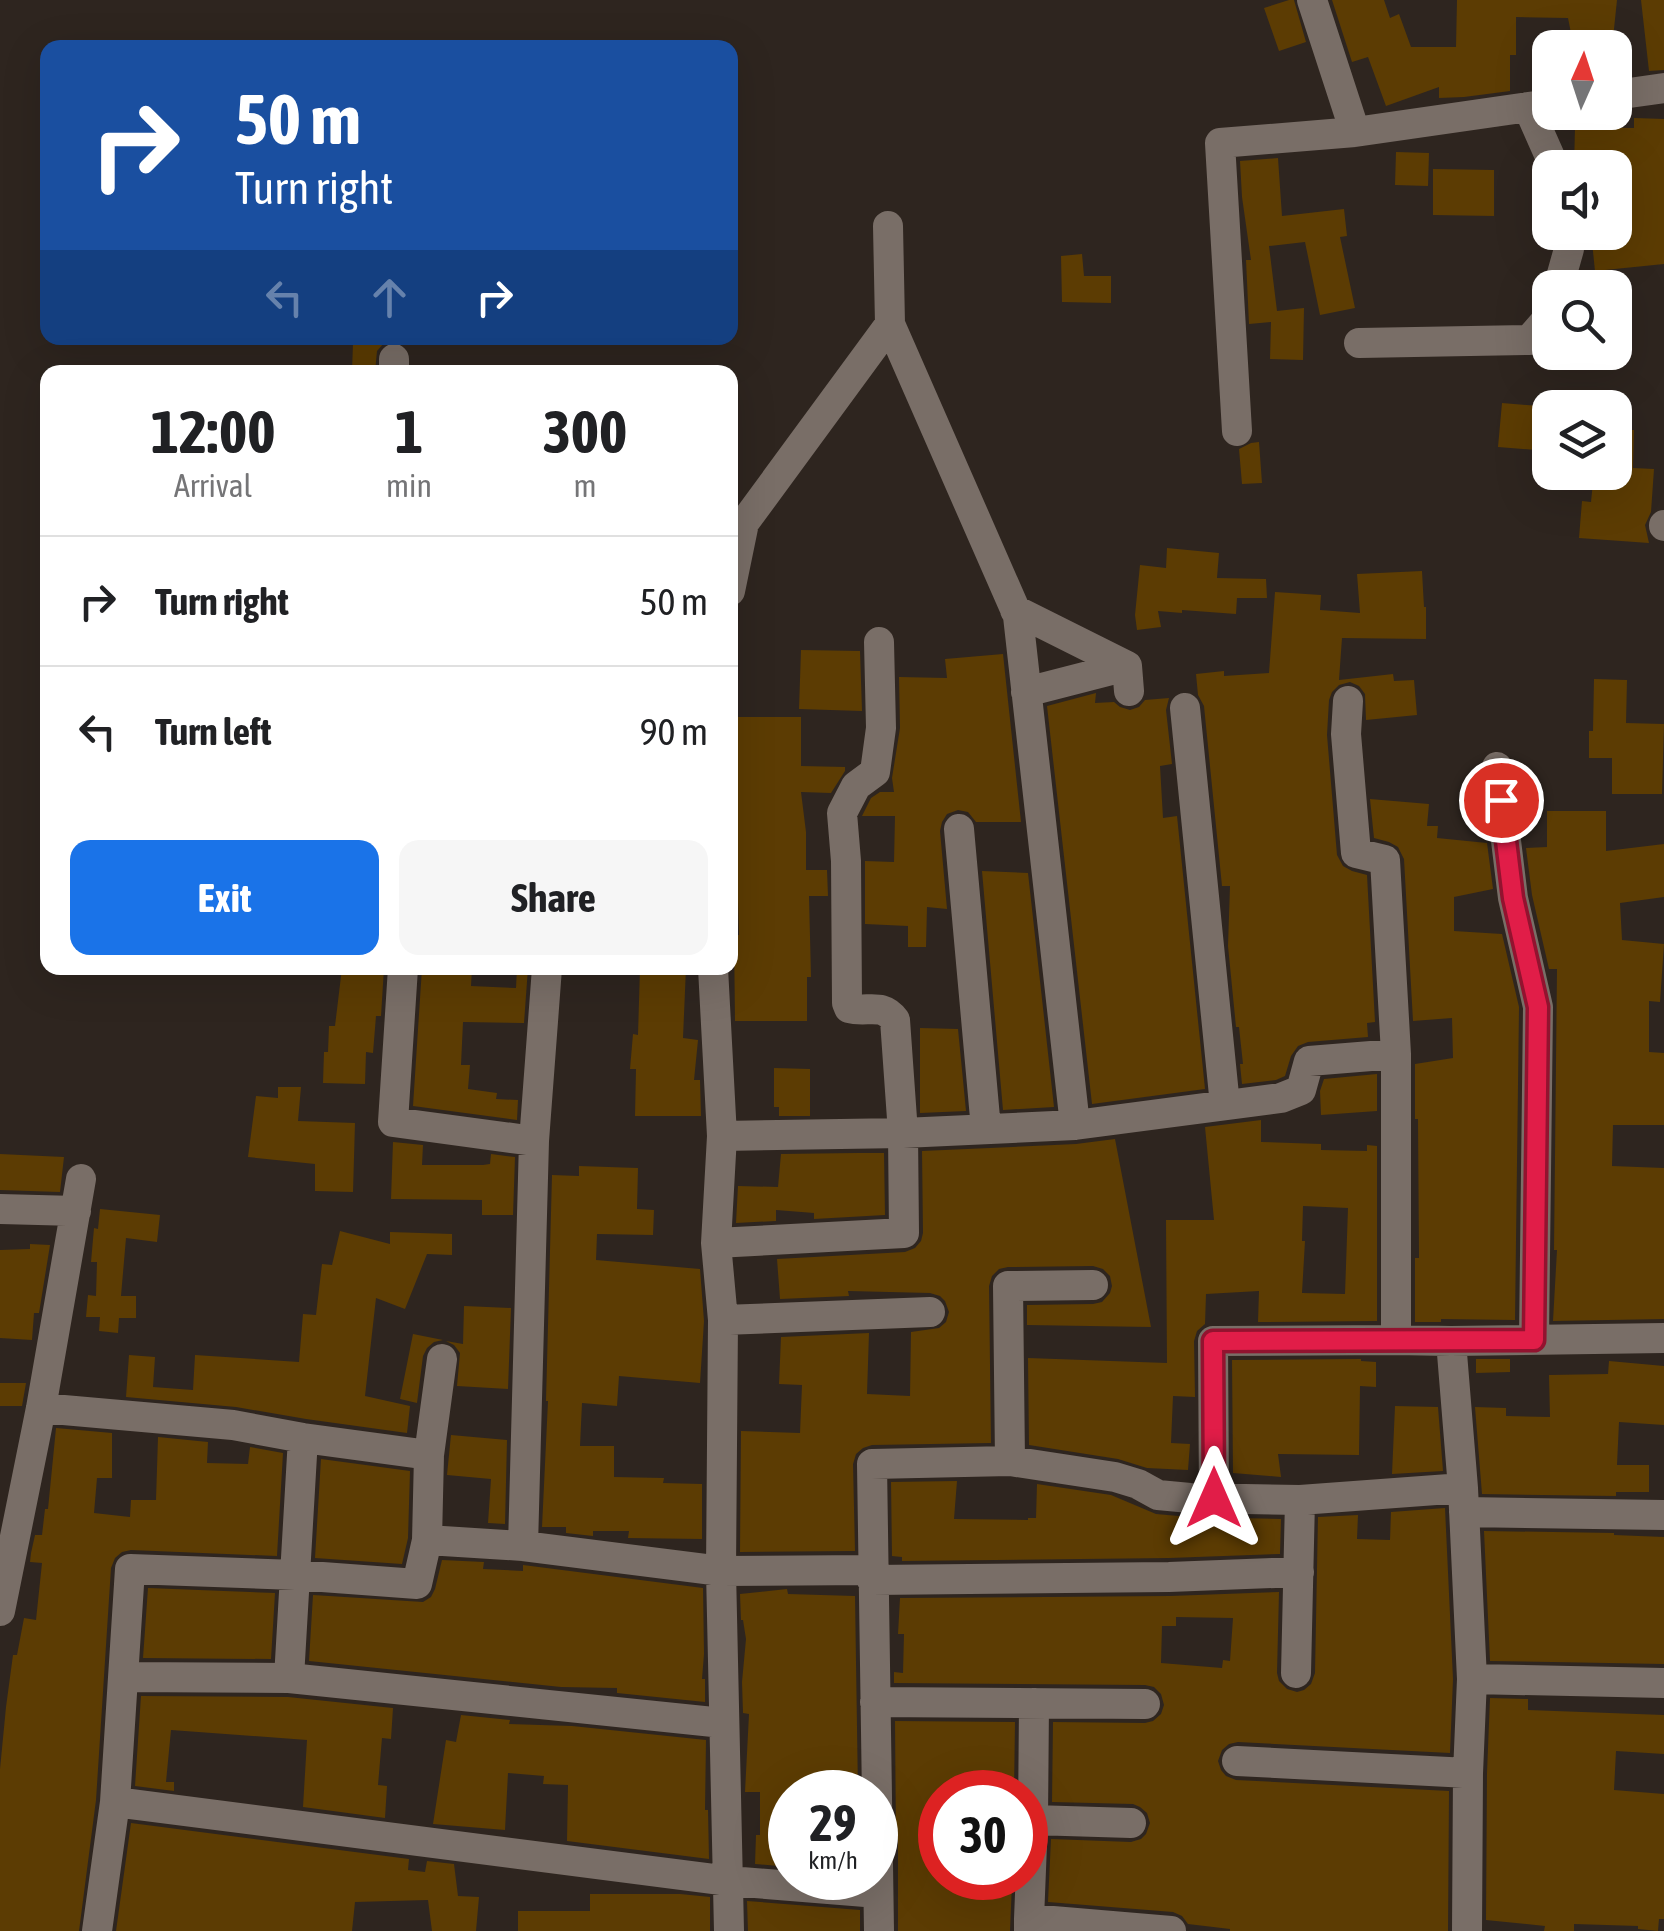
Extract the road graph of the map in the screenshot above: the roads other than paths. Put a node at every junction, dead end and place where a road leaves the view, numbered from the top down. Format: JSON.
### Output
{"nodes":[{"id":1,"x":1312,"y":0,"type":"edge"},
{"id":2,"x":1664,"y":88,"type":"edge"},
{"id":3,"x":1632,"y":93,"type":"edge"},
{"id":4,"x":1532,"y":107,"type":"edge"},
{"id":5,"x":1355,"y":132,"type":"junction"},
{"id":6,"x":888,"y":226,"type":"dead end"},
{"id":7,"x":890,"y":324,"type":"junction"},
{"id":8,"x":1532,"y":337,"type":"edge"},
{"id":9,"x":1359,"y":343,"type":"dead end"},
{"id":10,"x":1237,"y":432,"type":"dead end"},
{"id":11,"x":738,"y":552,"type":"edge"},
{"id":12,"x":1015,"y":610,"type":"junction"},
{"id":13,"x":879,"y":642,"type":"dead end"},
{"id":14,"x":1026,"y":692,"type":"junction"},
{"id":15,"x":1348,"y":702,"type":"dead end"},
{"id":16,"x":1185,"y":708,"type":"dead end"},
{"id":17,"x":1497,"y":767,"type":"dead end"},
{"id":18,"x":958,"y":829,"type":"dead end"},
{"id":19,"x":403,"y":975,"type":"edge"},
{"id":20,"x":546,"y":975,"type":"edge"},
{"id":21,"x":713,"y":975,"type":"edge"},
{"id":22,"x":1396,"y":1054,"type":"junction"},
{"id":23,"x":1225,"y":1105,"type":"junction"},
{"id":24,"x":1075,"y":1125,"type":"junction"},
{"id":25,"x":986,"y":1129,"type":"junction"},
{"id":26,"x":903,"y":1133,"type":"junction"},
{"id":27,"x":722,"y":1136,"type":"junction"},
{"id":28,"x":534,"y":1141,"type":"junction"},
{"id":29,"x":81,"y":1179,"type":"dead end"},
{"id":30,"x":0,"y":1208,"type":"edge"},
{"id":31,"x":76,"y":1211,"type":"junction"},
{"id":32,"x":716,"y":1243,"type":"junction"},
{"id":33,"x":1093,"y":1285,"type":"dead end"},
{"id":34,"x":930,"y":1312,"type":"dead end"},
{"id":35,"x":723,"y":1320,"type":"junction"},
{"id":36,"x":1664,"y":1338,"type":"edge"},
{"id":37,"x":1396,"y":1340,"type":"junction"},
{"id":38,"x":1534,"y":1340,"type":"junction"},
{"id":39,"x":1451,"y":1341,"type":"junction"},
{"id":40,"x":442,"y":1360,"type":"dead end"},
{"id":41,"x":41,"y":1408,"type":"junction"},
{"id":42,"x":303,"y":1438,"type":"junction"},
{"id":43,"x":429,"y":1455,"type":"junction"},
{"id":44,"x":1010,"y":1461,"type":"junction"},
{"id":45,"x":1214,"y":1498,"type":"junction"},
{"id":46,"x":1300,"y":1500,"type":"junction"},
{"id":47,"x":1464,"y":1500,"type":"junction"},
{"id":48,"x":1664,"y":1515,"type":"edge"},
{"id":49,"x":426,"y":1540,"type":"junction"},
{"id":50,"x":523,"y":1546,"type":"junction"},
{"id":51,"x":720,"y":1571,"type":"junction"},
{"id":52,"x":1299,"y":1572,"type":"junction"},
{"id":53,"x":295,"y":1575,"type":"junction"},
{"id":54,"x":872,"y":1575,"type":"junction"},
{"id":55,"x":0,"y":1611,"type":"edge"},
{"id":56,"x":1296,"y":1674,"type":"dead end"},
{"id":57,"x":124,"y":1677,"type":"junction"},
{"id":58,"x":290,"y":1678,"type":"junction"},
{"id":59,"x":1472,"y":1679,"type":"junction"},
{"id":60,"x":1664,"y":1683,"type":"edge"},
{"id":61,"x":875,"y":1702,"type":"junction"},
{"id":62,"x":1034,"y":1703,"type":"junction"},
{"id":63,"x":1145,"y":1704,"type":"dead end"},
{"id":64,"x":723,"y":1722,"type":"junction"},
{"id":65,"x":1237,"y":1762,"type":"dead end"},
{"id":66,"x":876,"y":1770,"type":"edge"},
{"id":67,"x":1034,"y":1770,"type":"edge"},
{"id":68,"x":1468,"y":1773,"type":"junction"},
{"id":69,"x":115,"y":1802,"type":"junction"},
{"id":70,"x":1048,"y":1820,"type":"edge"},
{"id":71,"x":1130,"y":1823,"type":"dead end"},
{"id":72,"x":729,"y":1881,"type":"junction"},
{"id":73,"x":768,"y":1884,"type":"edge"},
{"id":74,"x":878,"y":1900,"type":"edge"},
{"id":75,"x":1030,"y":1900,"type":"edge"},
{"id":76,"x":1029,"y":1925,"type":"edge"},
{"id":77,"x":97,"y":1931,"type":"edge"},
{"id":78,"x":729,"y":1931,"type":"edge"},
{"id":79,"x":879,"y":1931,"type":"edge"},
{"id":80,"x":1171,"y":1931,"type":"edge"},
{"id":81,"x":1466,"y":1931,"type":"edge"}],
"edges":[{"from":1,"to":5,"type":"street"},
{"from":2,"to":3,"type":"street"},
{"from":4,"to":5,"type":"street"},
{"from":5,"to":10,"type":"street"},
{"from":6,"to":7,"type":"street"},
{"from":7,"to":11,"type":"street"},
{"from":7,"to":12,"type":"street"},
{"from":8,"to":9,"type":"street"},
{"from":12,"to":14,"type":"street"},
{"from":12,"to":14,"type":"street"},
{"from":13,"to":26,"type":"street"},
{"from":14,"to":24,"type":"street"},
{"from":15,"to":22,"type":"street"},
{"from":16,"to":23,"type":"street"},
{"from":17,"to":38,"type":"street"},
{"from":18,"to":25,"type":"street"},
{"from":19,"to":28,"type":"street"},
{"from":20,"to":28,"type":"street"},
{"from":21,"to":27,"type":"street"},
{"from":22,"to":23,"type":"street"},
{"from":22,"to":37,"type":"street"},
{"from":23,"to":24,"type":"street"},
{"from":24,"to":25,"type":"street"},
{"from":25,"to":26,"type":"street"},
{"from":26,"to":27,"type":"street"},
{"from":26,"to":32,"type":"street"},
{"from":27,"to":32,"type":"street"},
{"from":28,"to":50,"type":"street"},
{"from":29,"to":31,"type":"street"},
{"from":30,"to":31,"type":"street"},
{"from":31,"to":41,"type":"street"},
{"from":32,"to":35,"type":"street"},
{"from":33,"to":44,"type":"street"},
{"from":34,"to":35,"type":"street"},
{"from":35,"to":51,"type":"street"},
{"from":36,"to":38,"type":"street"},
{"from":37,"to":39,"type":"street"},
{"from":37,"to":45,"type":"street"},
{"from":38,"to":39,"type":"street"},
{"from":39,"to":47,"type":"street"},
{"from":40,"to":43,"type":"street"},
{"from":41,"to":42,"type":"street"},
{"from":41,"to":55,"type":"street"},
{"from":42,"to":43,"type":"street"},
{"from":42,"to":53,"type":"street"},
{"from":43,"to":49,"type":"street"},
{"from":44,"to":45,"type":"street"},
{"from":44,"to":54,"type":"street"},
{"from":45,"to":46,"type":"street"},
{"from":46,"to":47,"type":"street"},
{"from":46,"to":52,"type":"street"},
{"from":47,"to":48,"type":"street"},
{"from":47,"to":59,"type":"street"},
{"from":49,"to":50,"type":"street"},
{"from":49,"to":53,"type":"street"},
{"from":50,"to":51,"type":"street"},
{"from":51,"to":54,"type":"street"},
{"from":51,"to":64,"type":"street"},
{"from":52,"to":54,"type":"street"},
{"from":52,"to":56,"type":"street"},
{"from":53,"to":57,"type":"street"},
{"from":53,"to":58,"type":"street"},
{"from":54,"to":61,"type":"street"},
{"from":57,"to":58,"type":"street"},
{"from":57,"to":69,"type":"street"},
{"from":58,"to":64,"type":"street"},
{"from":59,"to":60,"type":"street"},
{"from":59,"to":68,"type":"street"},
{"from":61,"to":62,"type":"street"},
{"from":61,"to":66,"type":"street"},
{"from":62,"to":63,"type":"street"},
{"from":62,"to":67,"type":"street"},
{"from":64,"to":72,"type":"street"},
{"from":65,"to":68,"type":"street"},
{"from":68,"to":81,"type":"street"},
{"from":69,"to":72,"type":"street"},
{"from":69,"to":77,"type":"street"},
{"from":70,"to":71,"type":"street"},
{"from":72,"to":73,"type":"street"},
{"from":72,"to":78,"type":"street"},
{"from":74,"to":79,"type":"street"},
{"from":75,"to":76,"type":"street"},
{"from":76,"to":80,"type":"street"}]}
